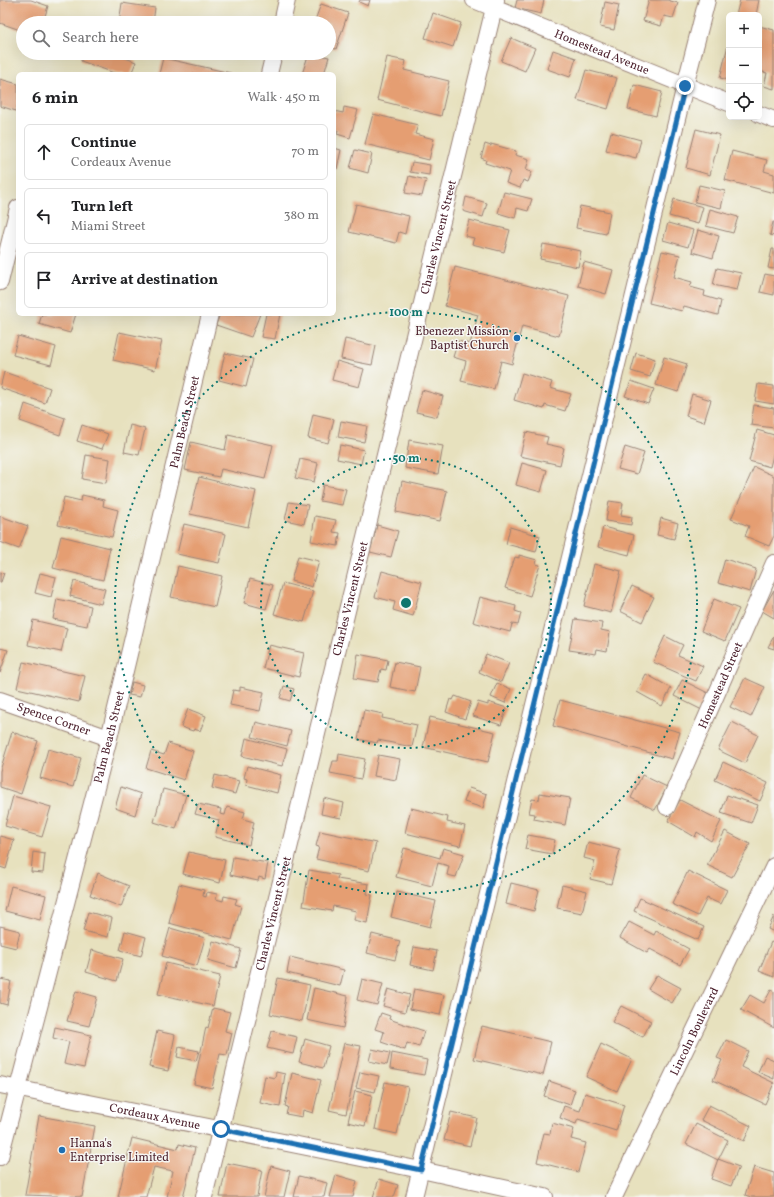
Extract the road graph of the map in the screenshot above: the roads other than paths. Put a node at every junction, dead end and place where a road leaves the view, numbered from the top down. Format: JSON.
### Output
{"nodes":[{"id":1,"x":288,"y":0,"type":"edge"},
{"id":2,"x":474,"y":0,"type":"edge"},
{"id":3,"x":707,"y":0,"type":"edge"},
{"id":4,"x":495,"y":4,"type":"edge"},
{"id":5,"x":284,"y":16,"type":"edge"},
{"id":6,"x":272,"y":60,"type":"edge"},
{"id":7,"x":269,"y":72,"type":"edge"},
{"id":8,"x":685,"y":86,"type":"junction"},
{"id":9,"x":726,"y":102,"type":"edge"},
{"id":10,"x":762,"y":115,"type":"edge"},
{"id":11,"x":774,"y":120,"type":"edge"},
{"id":12,"x":16,"y":216,"type":"edge"},
{"id":13,"x":0,"y":282,"type":"edge"},
{"id":14,"x":210,"y":316,"type":"edge"},
{"id":15,"x":774,"y":563,"type":"edge"},
{"id":16,"x":0,"y":700,"type":"edge"},
{"id":17,"x":109,"y":738,"type":"junction"},
{"id":18,"x":667,"y":807,"type":"dead end"},
{"id":19,"x":774,"y":866,"type":"edge"},
{"id":20,"x":0,"y":1085,"type":"edge"},
{"id":21,"x":17,"y":1089,"type":"junction"},
{"id":22,"x":221,"y":1129,"type":"junction"},
{"id":23,"x":0,"y":1157,"type":"edge"},
{"id":24,"x":421,"y":1170,"type":"junction"},
{"id":25,"x":204,"y":1197,"type":"edge"},
{"id":26,"x":414,"y":1197,"type":"edge"},
{"id":27,"x":544,"y":1197,"type":"edge"},
{"id":28,"x":614,"y":1197,"type":"edge"}],
"edges":[{"from":1,"to":5,"type":"street"},
{"from":2,"to":4,"type":"street","name":"Homestead Avenue"},
{"from":3,"to":8,"type":"street"},
{"from":4,"to":8,"type":"street","name":"Homestead Avenue"},
{"from":4,"to":22,"type":"street","name":"Charles Vincent Street"},
{"from":6,"to":7,"type":"street"},
{"from":8,"to":9,"type":"street","name":"Homestead Avenue"},
{"from":8,"to":24,"type":"street"},
{"from":10,"to":11,"type":"street"},
{"from":12,"to":13,"type":"street"},
{"from":14,"to":17,"type":"street","name":"Palm Beach Street"},
{"from":15,"to":18,"type":"street","name":"Homestead Street"},
{"from":16,"to":17,"type":"street","name":"Spence Corner"},
{"from":17,"to":21,"type":"street","name":"Palm Beach Street"},
{"from":19,"to":28,"type":"street","name":"Lincoln Boulevard"},
{"from":20,"to":21,"type":"street","name":"Cordeaux Avenue"},
{"from":21,"to":22,"type":"street","name":"Cordeaux Avenue"},
{"from":21,"to":23,"type":"street","name":"Palm Beach Street"},
{"from":22,"to":24,"type":"street","name":"Cordeaux Avenue"},
{"from":22,"to":25,"type":"street","name":"Charles Vincent Street"},
{"from":24,"to":26,"type":"street"},
{"from":24,"to":27,"type":"street","name":"Cordeaux Avenue"}]}
